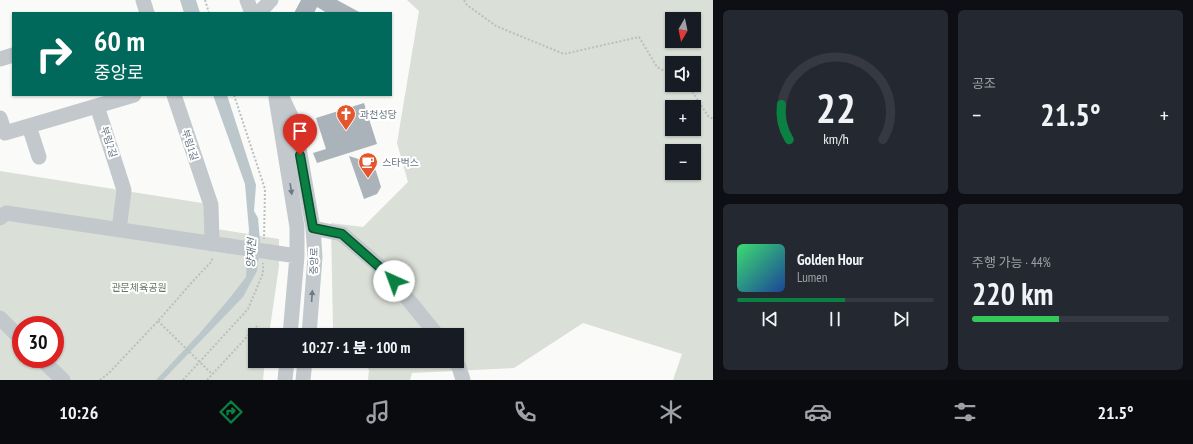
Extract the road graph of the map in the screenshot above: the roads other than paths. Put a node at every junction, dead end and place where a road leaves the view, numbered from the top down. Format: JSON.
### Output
{"nodes":[{"id":1,"x":248,"y":0,"type":"edge"},
{"id":2,"x":271,"y":0,"type":"edge"},
{"id":3,"x":252,"y":12,"type":"edge"},
{"id":4,"x":260,"y":12,"type":"edge"},
{"id":5,"x":12,"y":55,"type":"edge"},
{"id":6,"x":0,"y":59,"type":"edge"},
{"id":7,"x":131,"y":96,"type":"edge"},
{"id":8,"x":174,"y":96,"type":"edge"},
{"id":9,"x":276,"y":96,"type":"edge"},
{"id":10,"x":281,"y":96,"type":"edge"},
{"id":11,"x":97,"y":106,"type":"junction"},
{"id":12,"x":0,"y":118,"type":"edge"},
{"id":13,"x":29,"y":126,"type":"junction"},
{"id":14,"x":39,"y":156,"type":"dead end"},
{"id":15,"x":0,"y":218,"type":"edge"},
{"id":16,"x":313,"y":228,"type":"junction"},
{"id":17,"x":119,"y":230,"type":"junction"},
{"id":18,"x":212,"y":244,"type":"junction"},
{"id":19,"x":297,"y":256,"type":"junction"},
{"id":20,"x":0,"y":318,"type":"edge"},
{"id":21,"x":291,"y":328,"type":"edge"},
{"id":22,"x":310,"y":328,"type":"edge"},
{"id":23,"x":431,"y":328,"type":"edge"},
{"id":24,"x":12,"y":330,"type":"edge"},
{"id":25,"x":51,"y":368,"type":"edge"},
{"id":26,"x":286,"y":368,"type":"edge"},
{"id":27,"x":304,"y":368,"type":"edge"},
{"id":28,"x":459,"y":368,"type":"edge"},
{"id":29,"x":63,"y":380,"type":"edge"},
{"id":30,"x":285,"y":380,"type":"edge"},
{"id":31,"x":303,"y":380,"type":"edge"},
{"id":32,"x":463,"y":380,"type":"edge"}],
"edges":[{"from":1,"to":3,"type":"street"},
{"from":2,"to":4,"type":"street"},
{"from":5,"to":6,"type":"street"},
{"from":7,"to":11,"type":"street"},
{"from":8,"to":18,"type":"street","name":"부림1길"},
{"from":9,"to":19,"type":"street","name":"중앙로","one_way":true},
{"from":10,"to":16,"type":"street","name":"중앙로"},
{"from":11,"to":13,"type":"street"},
{"from":11,"to":17,"type":"street","name":"부림2길"},
{"from":12,"to":13,"type":"street"},
{"from":13,"to":14,"type":"street"},
{"from":15,"to":17,"type":"street"},
{"from":22,"to":16,"type":"street","name":"중앙로","one_way":true},
{"from":16,"to":23,"type":"street"},
{"from":17,"to":18,"type":"street"},
{"from":18,"to":19,"type":"street","bridge":true},
{"from":19,"to":21,"type":"street","name":"중앙로"},
{"from":20,"to":24,"type":"street"},
{"from":25,"to":29,"type":"street"},
{"from":26,"to":30,"type":"street"},
{"from":27,"to":31,"type":"street"},
{"from":28,"to":32,"type":"street"}]}
